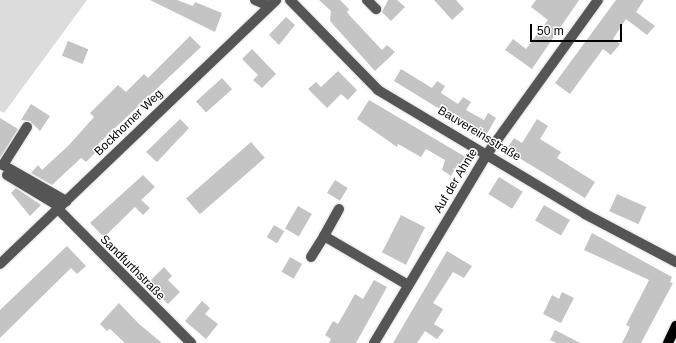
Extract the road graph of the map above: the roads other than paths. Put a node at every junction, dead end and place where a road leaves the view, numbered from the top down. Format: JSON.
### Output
{"nodes":[{"id":1,"x":255,"y":0,"type":"edge"},
{"id":2,"x":290,"y":0,"type":"edge"},
{"id":3,"x":367,"y":0,"type":"edge"},
{"id":4,"x":598,"y":0,"type":"edge"},
{"id":5,"x":273,"y":3,"type":"edge"},
{"id":6,"x":376,"y":9,"type":"dead end"},
{"id":7,"x":27,"y":127,"type":"dead end"},
{"id":8,"x":487,"y":154,"type":"junction"},
{"id":9,"x":0,"y":171,"type":"edge"},
{"id":10,"x":61,"y":206,"type":"junction"},
{"id":11,"x":339,"y":209,"type":"dead end"},
{"id":12,"x":324,"y":236,"type":"junction"},
{"id":13,"x":311,"y":257,"type":"dead end"},
{"id":14,"x":676,"y":262,"type":"edge"},
{"id":15,"x":0,"y":264,"type":"edge"},
{"id":16,"x":408,"y":285,"type":"junction"},
{"id":17,"x":676,"y":326,"type":"edge"},
{"id":18,"x":191,"y":343,"type":"edge"},
{"id":19,"x":374,"y":343,"type":"edge"},
{"id":20,"x":668,"y":343,"type":"edge"}],
"edges":[{"from":1,"to":5,"type":"street"},
{"from":2,"to":8,"type":"street","name":"Bauvereinsstraße"},
{"from":3,"to":6,"type":"street"},
{"from":4,"to":8,"type":"street","name":"Auf der Ahnte"},
{"from":5,"to":10,"type":"street","name":"Bockhorner Weg"},
{"from":7,"to":10,"type":"street"},
{"from":8,"to":14,"type":"street","name":"Bauvereinsstraße"},
{"from":8,"to":16,"type":"street","name":"Auf der Ahnte"},
{"from":9,"to":10,"type":"street"},
{"from":10,"to":15,"type":"street","name":"Bockhorner Weg"},
{"from":10,"to":18,"type":"street","name":"Sandfurthstraße"},
{"from":11,"to":12,"type":"street"},
{"from":12,"to":13,"type":"street"},
{"from":12,"to":16,"type":"street"},
{"from":16,"to":19,"type":"street","name":"Auf der Ahnte"},
{"from":17,"to":20,"type":"main road"}]}
